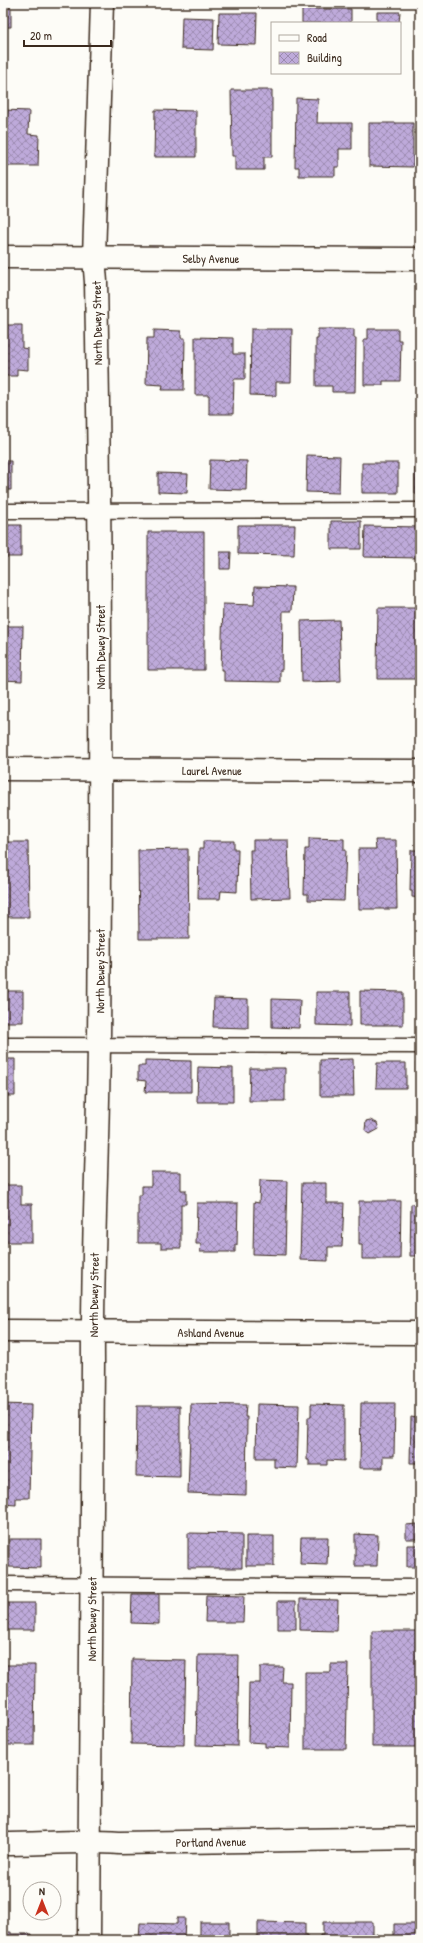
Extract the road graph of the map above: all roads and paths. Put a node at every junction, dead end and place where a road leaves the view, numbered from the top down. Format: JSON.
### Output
{"nodes":[{"id":1,"x":102,"y":3,"type":"edge"},
{"id":2,"x":3,"y":257,"type":"edge"},
{"id":3,"x":94,"y":257,"type":"junction"},
{"id":4,"x":420,"y":259,"type":"edge"},
{"id":5,"x":420,"y":510,"type":"edge"},
{"id":6,"x":3,"y":511,"type":"edge"},
{"id":7,"x":100,"y":511,"type":"junction"},
{"id":8,"x":3,"y":769,"type":"edge"},
{"id":9,"x":99,"y":770,"type":"junction"},
{"id":10,"x":420,"y":771,"type":"edge"},
{"id":11,"x":3,"y":1045,"type":"edge"},
{"id":12,"x":99,"y":1045,"type":"junction"},
{"id":13,"x":420,"y":1046,"type":"edge"},
{"id":14,"x":3,"y":1331,"type":"edge"},
{"id":15,"x":93,"y":1332,"type":"junction"},
{"id":16,"x":420,"y":1333,"type":"edge"},
{"id":17,"x":3,"y":1584,"type":"edge"},
{"id":18,"x":91,"y":1585,"type":"junction"},
{"id":19,"x":420,"y":1587,"type":"edge"},
{"id":20,"x":420,"y":1838,"type":"edge"},
{"id":21,"x":89,"y":1841,"type":"junction"},
{"id":22,"x":3,"y":1844,"type":"edge"},
{"id":23,"x":88,"y":1940,"type":"edge"}],
"edges":[{"from":1,"to":3,"type":"street","name":"North Dewey Street"},
{"from":2,"to":3,"type":"street","name":"Selby Avenue"},
{"from":3,"to":4,"type":"street","name":"Selby Avenue"},
{"from":3,"to":7,"type":"street","name":"North Dewey Street"},
{"from":5,"to":7,"type":"lane"},
{"from":6,"to":7,"type":"lane"},
{"from":7,"to":9,"type":"street","name":"North Dewey Street"},
{"from":8,"to":9,"type":"street","name":"Laurel Avenue"},
{"from":9,"to":10,"type":"street","name":"Laurel Avenue"},
{"from":9,"to":12,"type":"street","name":"North Dewey Street"},
{"from":11,"to":12,"type":"lane"},
{"from":12,"to":13,"type":"lane"},
{"from":12,"to":15,"type":"street","name":"North Dewey Street"},
{"from":14,"to":15,"type":"street","name":"Ashland Avenue"},
{"from":15,"to":16,"type":"street","name":"Ashland Avenue"},
{"from":15,"to":18,"type":"street","name":"North Dewey Street"},
{"from":17,"to":18,"type":"lane"},
{"from":18,"to":19,"type":"lane"},
{"from":18,"to":21,"type":"street","name":"North Dewey Street"},
{"from":20,"to":21,"type":"street","name":"Portland Avenue"},
{"from":21,"to":22,"type":"street","name":"Portland Avenue"},
{"from":21,"to":23,"type":"street","name":"North Dewey Street"}]}
